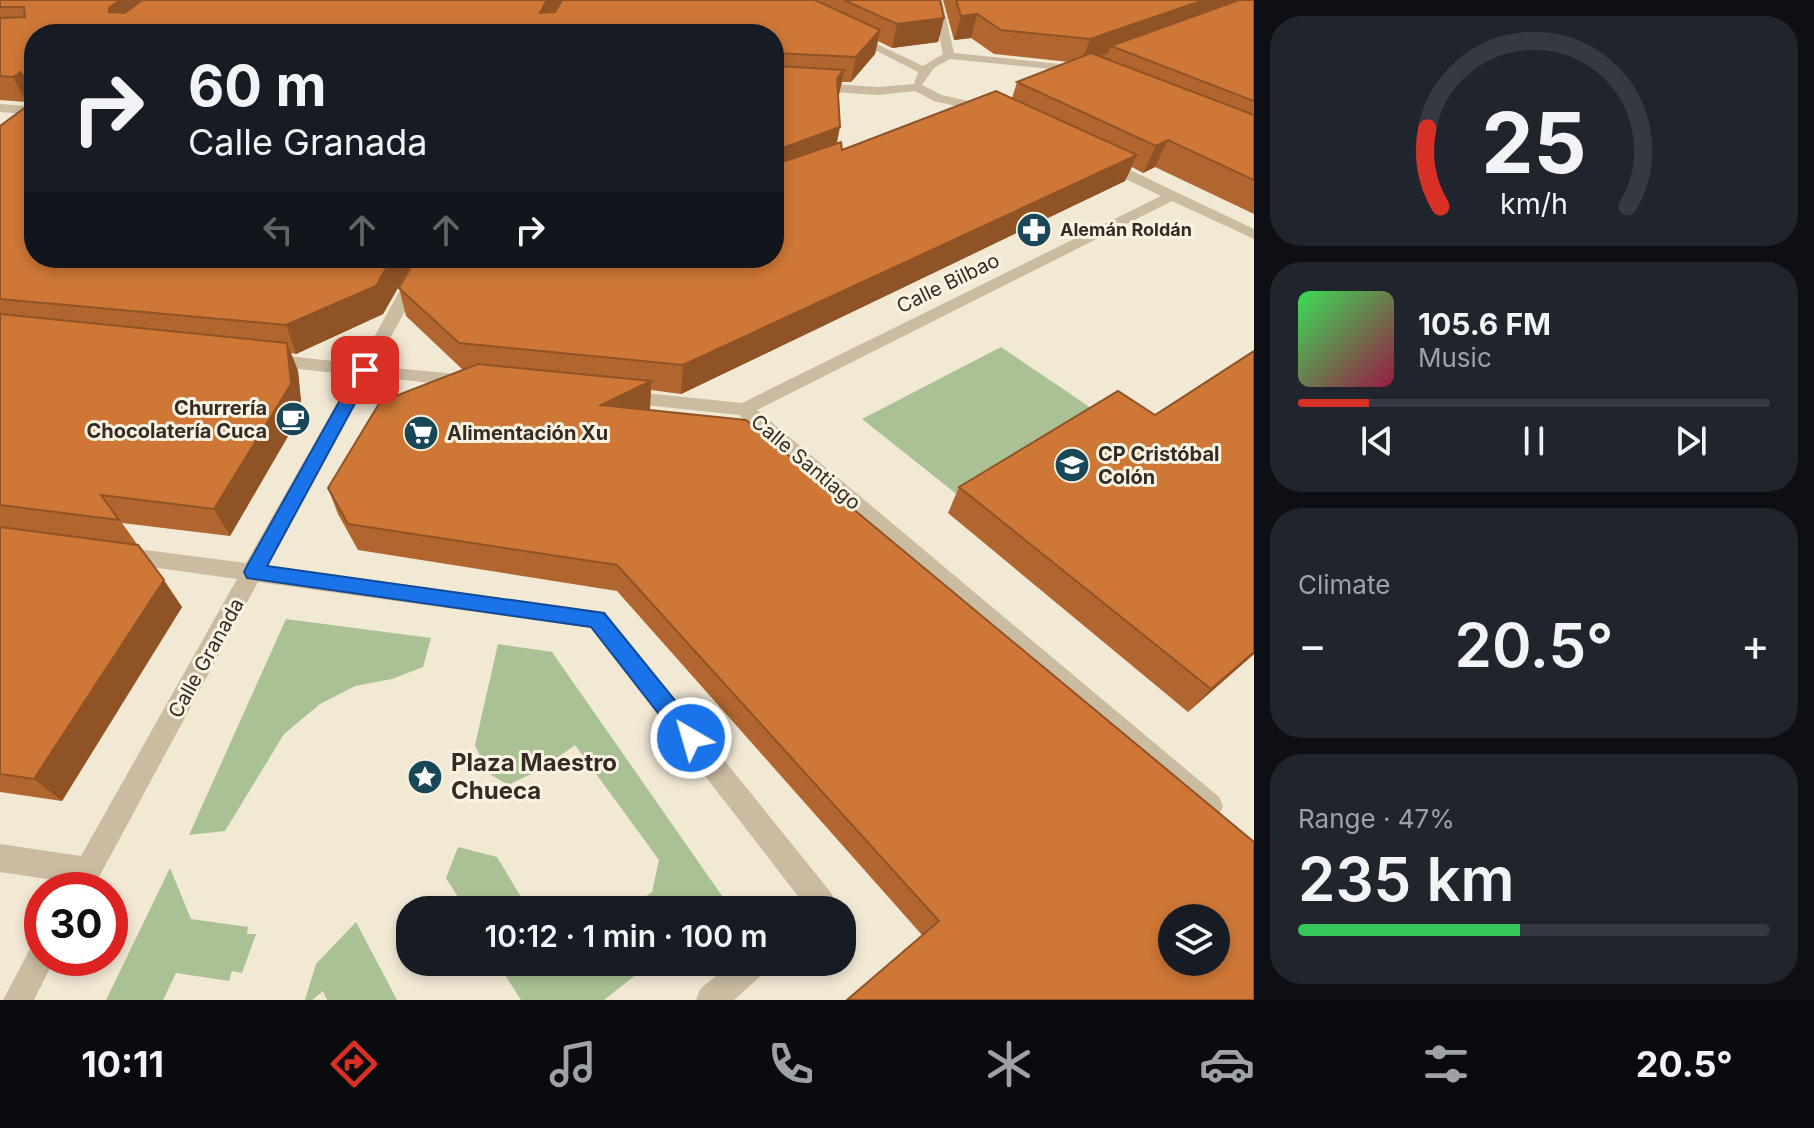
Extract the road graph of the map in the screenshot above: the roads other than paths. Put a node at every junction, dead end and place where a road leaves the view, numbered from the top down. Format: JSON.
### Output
{"nodes":[{"id":1,"x":937,"y":0,"type":"edge"},
{"id":2,"x":842,"y":31,"type":"edge"},
{"id":3,"x":949,"y":56,"type":"junction"},
{"id":4,"x":923,"y":70,"type":"junction"},
{"id":5,"x":1083,"y":70,"type":"junction"},
{"id":6,"x":1097,"y":70,"type":"edge"},
{"id":7,"x":1051,"y":81,"type":"edge"},
{"id":8,"x":784,"y":85,"type":"edge"},
{"id":9,"x":917,"y":87,"type":"junction"},
{"id":10,"x":24,"y":107,"type":"edge"},
{"id":11,"x":978,"y":107,"type":"junction"},
{"id":12,"x":998,"y":107,"type":"edge"},
{"id":13,"x":0,"y":108,"type":"edge"},
{"id":14,"x":24,"y":112,"type":"edge"},
{"id":15,"x":954,"y":116,"type":"edge"},
{"id":16,"x":9,"y":123,"type":"edge"},
{"id":17,"x":1091,"y":156,"type":"edge"},
{"id":18,"x":1172,"y":196,"type":"junction"},
{"id":19,"x":1254,"y":235,"type":"edge"},
{"id":20,"x":421,"y":268,"type":"edge"},
{"id":21,"x":252,"y":358,"type":"edge"},
{"id":22,"x":365,"y":370,"type":"junction"},
{"id":23,"x":480,"y":382,"type":"edge"},
{"id":24,"x":606,"y":395,"type":"edge"},
{"id":25,"x":744,"y":409,"type":"junction"},
{"id":26,"x":106,"y":553,"type":"edge"},
{"id":27,"x":254,"y":572,"type":"junction"},
{"id":28,"x":1230,"y":823,"type":"edge"},
{"id":29,"x":0,"y":858,"type":"edge"},
{"id":30,"x":50,"y":872,"type":"edge"},
{"id":31,"x":87,"y":872,"type":"edge"},
{"id":32,"x":816,"y":896,"type":"edge"},
{"id":33,"x":31,"y":976,"type":"edge"},
{"id":34,"x":739,"y":976,"type":"edge"},
{"id":35,"x":18,"y":1000,"type":"edge"},
{"id":36,"x":711,"y":1000,"type":"edge"}],
"edges":[{"from":1,"to":3,"type":"street"},
{"from":2,"to":4,"type":"street"},
{"from":3,"to":4,"type":"street"},
{"from":3,"to":5,"type":"street"},
{"from":4,"to":9,"type":"street"},
{"from":5,"to":6,"type":"street"},
{"from":5,"to":7,"type":"street"},
{"from":8,"to":9,"type":"street"},
{"from":9,"to":11,"type":"street"},
{"from":10,"to":13,"type":"street"},
{"from":11,"to":12,"type":"street"},
{"from":11,"to":15,"type":"street"},
{"from":14,"to":16,"type":"street"},
{"from":17,"to":18,"type":"street"},
{"from":18,"to":19,"type":"street"},
{"from":18,"to":25,"type":"street","name":"Calle Bilbao"},
{"from":20,"to":22,"type":"street","name":"Calle Granada"},
{"from":21,"to":22,"type":"street"},
{"from":22,"to":23,"type":"street"},
{"from":22,"to":27,"type":"street","name":"Calle Granada"},
{"from":24,"to":25,"type":"street","name":"Calle Santiago"},
{"from":25,"to":28,"type":"street","name":"Calle Santiago"},
{"from":26,"to":27,"type":"street"},
{"from":27,"to":31,"type":"street","name":"Calle Granada"},
{"from":27,"to":32,"type":"street"},
{"from":29,"to":30,"type":"street"},
{"from":33,"to":35,"type":"street"},
{"from":34,"to":36,"type":"street"}]}
